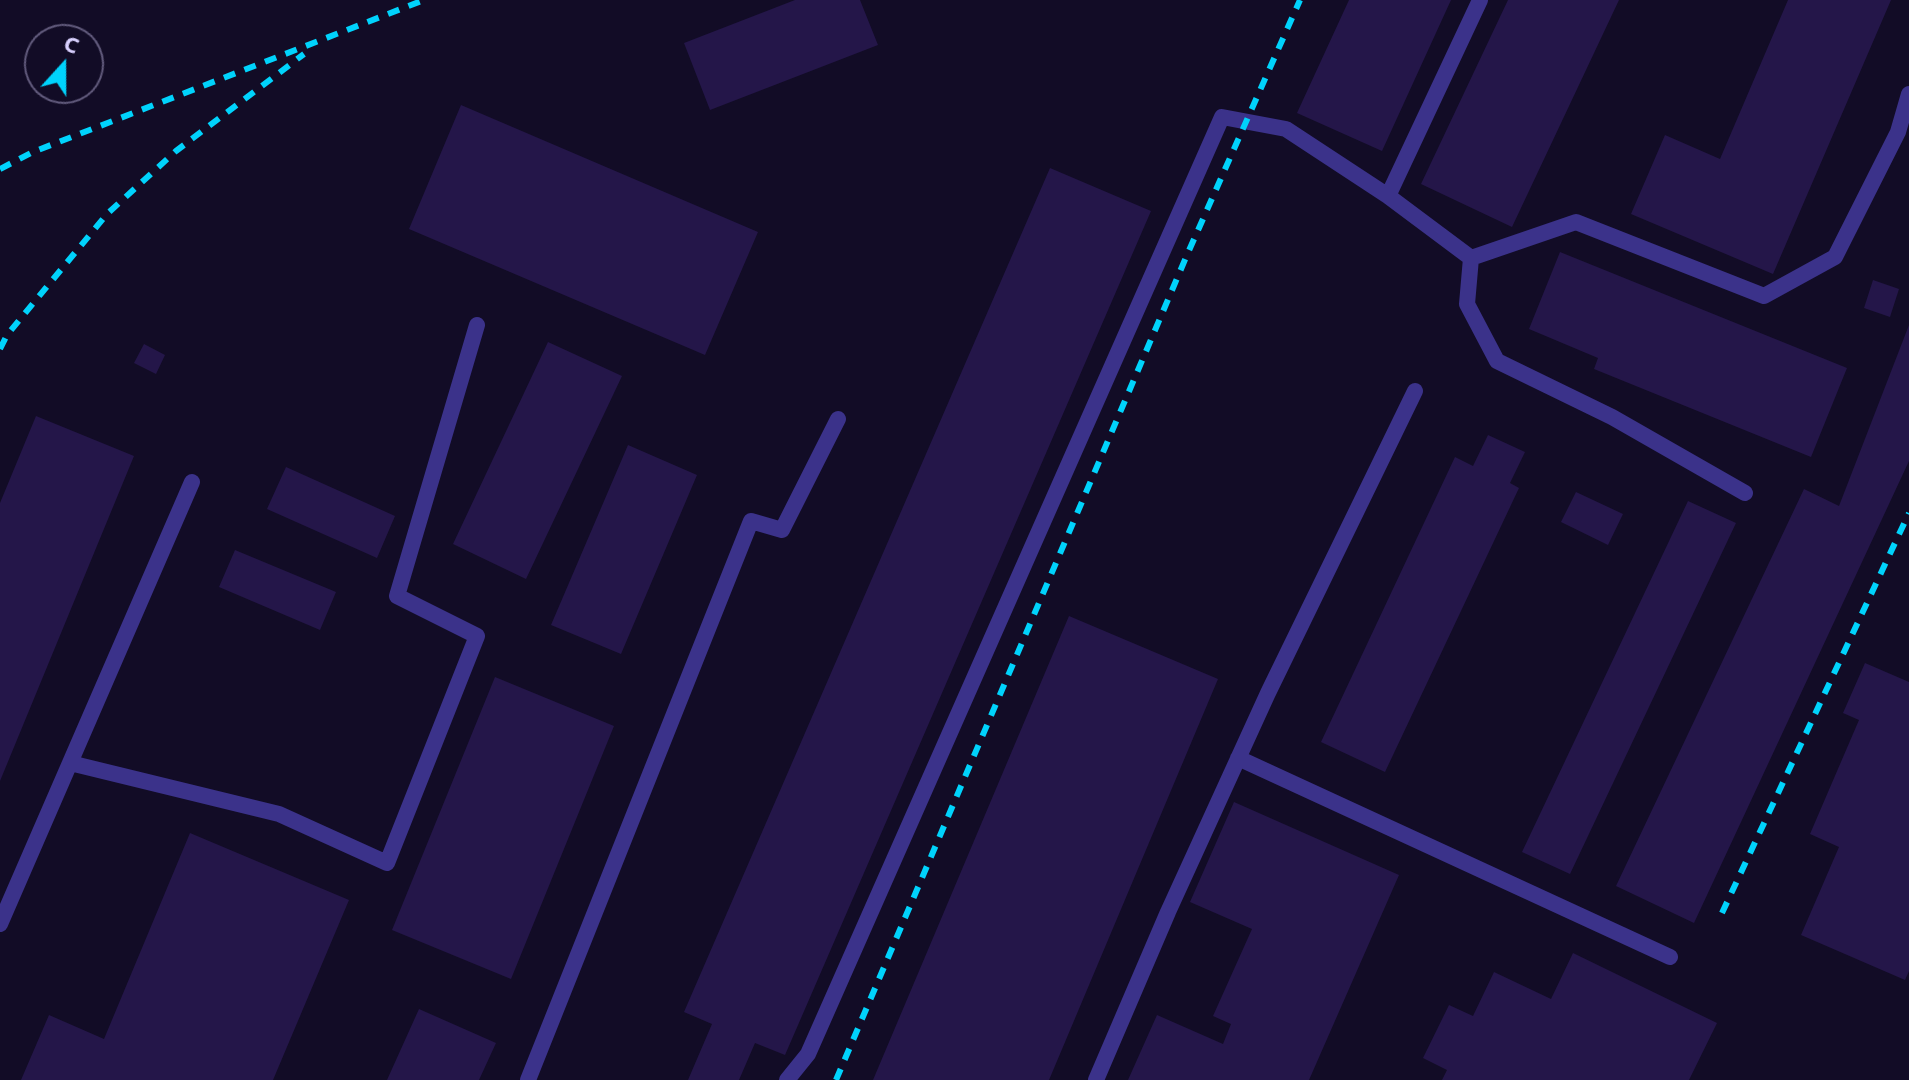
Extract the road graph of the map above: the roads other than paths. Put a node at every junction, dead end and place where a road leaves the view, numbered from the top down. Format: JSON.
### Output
{"nodes":[{"id":1,"x":1480,"y":0,"type":"edge"},
{"id":2,"x":1909,"y":94,"type":"edge"},
{"id":3,"x":1388,"y":196,"type":"junction"},
{"id":4,"x":1471,"y":258,"type":"junction"},
{"id":5,"x":477,"y":325,"type":"dead end"},
{"id":6,"x":1415,"y":391,"type":"dead end"},
{"id":7,"x":838,"y":419,"type":"dead end"},
{"id":8,"x":192,"y":482,"type":"dead end"},
{"id":9,"x":1745,"y":493,"type":"dead end"},
{"id":10,"x":1238,"y":758,"type":"junction"},
{"id":11,"x":70,"y":763,"type":"junction"},
{"id":12,"x":0,"y":924,"type":"edge"},
{"id":13,"x":1670,"y":957,"type":"dead end"},
{"id":14,"x":528,"y":1080,"type":"edge"},
{"id":15,"x":787,"y":1080,"type":"edge"},
{"id":16,"x":1096,"y":1080,"type":"edge"}],
"edges":[{"from":1,"to":3,"type":"lane"},
{"from":2,"to":4,"type":"lane"},
{"from":3,"to":4,"type":"lane"},
{"from":3,"to":15,"type":"lane"},
{"from":4,"to":9,"type":"lane"},
{"from":5,"to":11,"type":"lane"},
{"from":6,"to":10,"type":"lane"},
{"from":7,"to":14,"type":"lane"},
{"from":8,"to":11,"type":"lane"},
{"from":10,"to":13,"type":"lane"},
{"from":10,"to":16,"type":"lane"},
{"from":11,"to":12,"type":"lane"}]}
